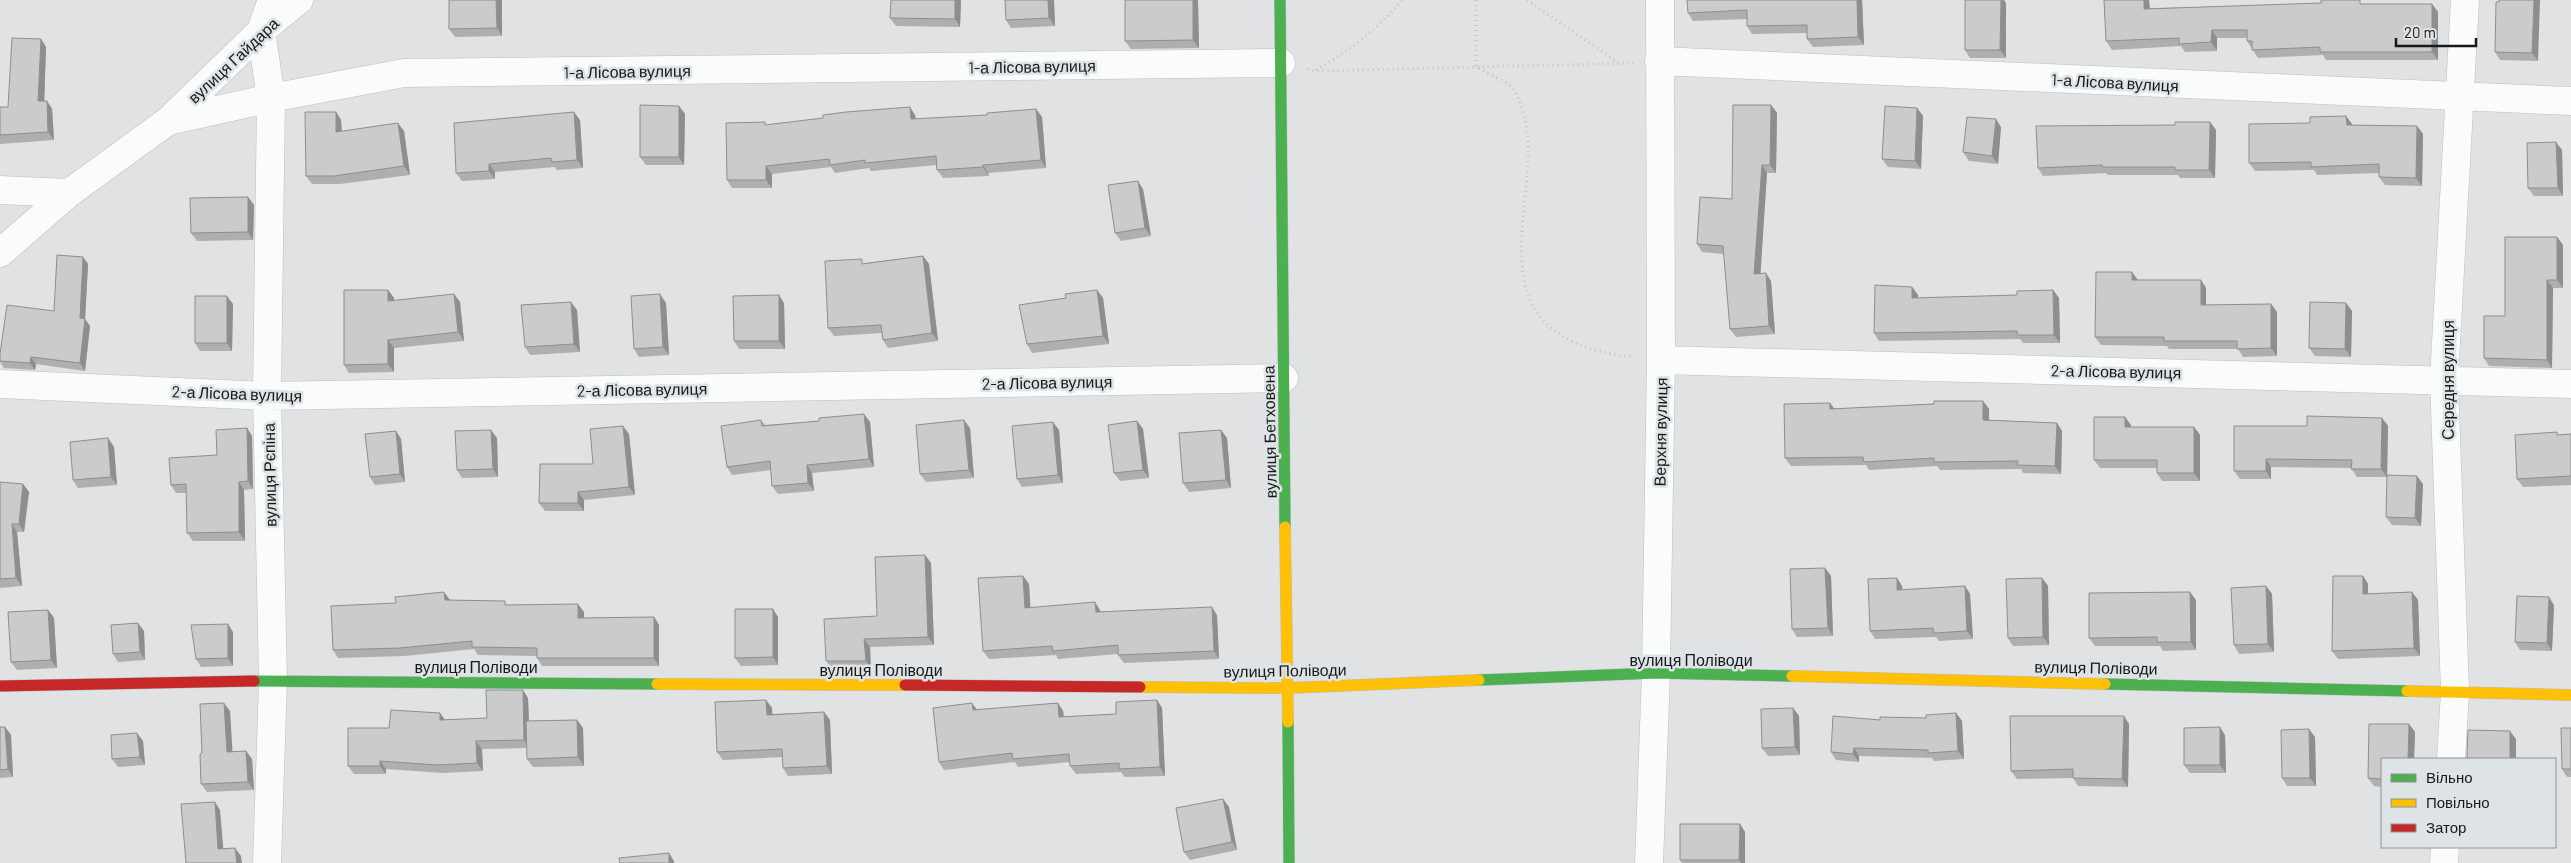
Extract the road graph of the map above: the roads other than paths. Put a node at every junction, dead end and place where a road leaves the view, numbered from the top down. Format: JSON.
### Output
{"nodes":[{"id":1,"x":272,"y":0,"type":"edge"},
{"id":2,"x":300,"y":0,"type":"edge"},
{"id":3,"x":1280,"y":0,"type":"edge"},
{"id":4,"x":1660,"y":0,"type":"edge"},
{"id":5,"x":2465,"y":0,"type":"edge"},
{"id":6,"x":261,"y":31,"type":"junction"},
{"id":7,"x":1659,"y":61,"type":"junction"},
{"id":8,"x":1281,"y":63,"type":"junction"},
{"id":9,"x":2459,"y":97,"type":"junction"},
{"id":10,"x":271,"y":98,"type":"junction"},
{"id":11,"x":2571,"y":101,"type":"edge"},
{"id":12,"x":168,"y":121,"type":"junction"},
{"id":13,"x":0,"y":190,"type":"edge"},
{"id":14,"x":69,"y":193,"type":"junction"},
{"id":15,"x":0,"y":254,"type":"edge"},
{"id":16,"x":1661,"y":360,"type":"junction"},
{"id":17,"x":1284,"y":378,"type":"junction"},
{"id":18,"x":2444,"y":379,"type":"junction"},
{"id":19,"x":0,"y":384,"type":"edge"},
{"id":20,"x":2571,"y":384,"type":"edge"},
{"id":21,"x":267,"y":396,"type":"junction"},
{"id":22,"x":1656,"y":673,"type":"junction"},
{"id":23,"x":273,"y":681,"type":"junction"},
{"id":24,"x":0,"y":686,"type":"edge"},
{"id":25,"x":1288,"y":688,"type":"junction"},
{"id":26,"x":2455,"y":692,"type":"junction"},
{"id":27,"x":2571,"y":695,"type":"edge"},
{"id":28,"x":2451,"y":758,"type":"edge"},
{"id":29,"x":2445,"y":848,"type":"edge"},
{"id":30,"x":267,"y":863,"type":"edge"},
{"id":31,"x":1290,"y":863,"type":"edge"},
{"id":32,"x":1649,"y":863,"type":"edge"},
{"id":33,"x":2444,"y":863,"type":"edge"}],
"edges":[{"from":1,"to":6,"type":"street","name":"вулиця Рєпіна"},
{"from":2,"to":6,"type":"street","name":"вулиця Гайдара"},
{"from":3,"to":8,"type":"street","name":"вулиця Бетховена"},
{"from":4,"to":7,"type":"street","name":"Верхня вулиця"},
{"from":5,"to":9,"type":"street","name":"Середня вулиця"},
{"from":6,"to":10,"type":"street","name":"вулиця Рєпіна"},
{"from":6,"to":12,"type":"street","name":"вулиця Гайдара"},
{"from":7,"to":9,"type":"street","name":"1-а Лісова вулиця"},
{"from":7,"to":16,"type":"street","name":"Верхня вулиця"},
{"from":8,"to":10,"type":"street","name":"1-а Лісова вулиця"},
{"from":8,"to":17,"type":"street","name":"вулиця Бетховена"},
{"from":9,"to":11,"type":"street","name":"1-а Лісова вулиця"},
{"from":9,"to":18,"type":"street","name":"Середня вулиця"},
{"from":10,"to":12,"type":"street","name":"1-а Лісова вулиця"},
{"from":10,"to":21,"type":"street","name":"вулиця Рєпіна"},
{"from":12,"to":14,"type":"street","name":"1-а Лісова вулиця"},
{"from":13,"to":14,"type":"street"},
{"from":14,"to":15,"type":"street"},
{"from":16,"to":18,"type":"street","name":"2-а Лісова вулиця"},
{"from":16,"to":22,"type":"street","name":"Верхня вулиця"},
{"from":17,"to":21,"type":"street","name":"2-а Лісова вулиця"},
{"from":17,"to":25,"type":"street","name":"вулиця Бетховена"},
{"from":18,"to":20,"type":"street","name":"2-а Лісова вулиця"},
{"from":18,"to":26,"type":"street","name":"Середня вулиця"},
{"from":19,"to":21,"type":"street","name":"2-а Лісова вулиця"},
{"from":21,"to":23,"type":"street","name":"вулиця Рєпіна"},
{"from":22,"to":25,"type":"street","name":"вулиця Поліводи"},
{"from":22,"to":26,"type":"street","name":"вулиця Поліводи"},
{"from":22,"to":32,"type":"street","name":"Верхня вулиця"},
{"from":23,"to":24,"type":"street","name":"вулиця Поліводи"},
{"from":23,"to":25,"type":"street","name":"вулиця Поліводи"},
{"from":23,"to":30,"type":"street","name":"вулиця Рєпіна"},
{"from":25,"to":31,"type":"street","name":"вулиця Бетховена"},
{"from":26,"to":27,"type":"street","name":"вулиця Поліводи"},
{"from":26,"to":28,"type":"street","name":"Середня вулиця"},
{"from":29,"to":33,"type":"street"}]}
